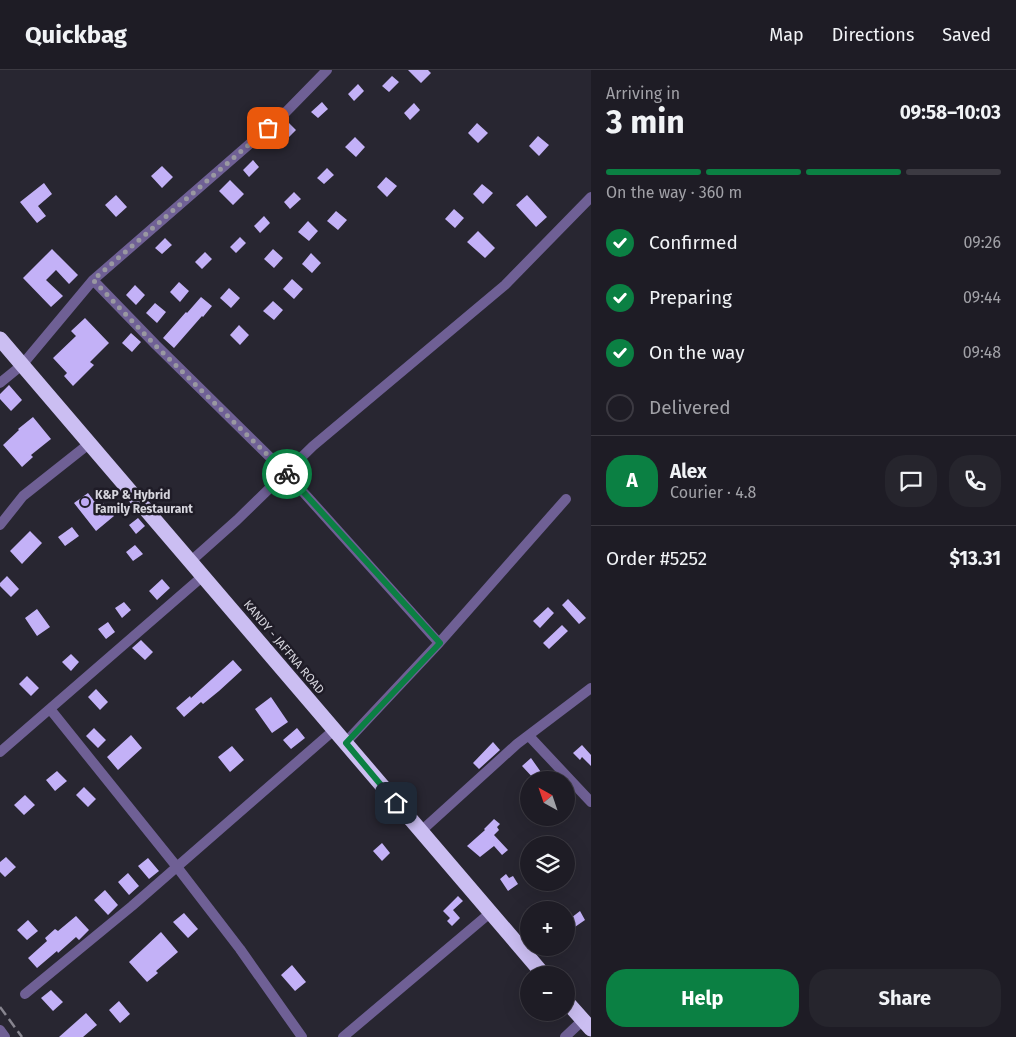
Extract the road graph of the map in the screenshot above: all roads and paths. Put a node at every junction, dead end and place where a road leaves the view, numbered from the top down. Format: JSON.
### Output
{"nodes":[{"id":1,"x":327,"y":70,"type":"edge"},
{"id":2,"x":591,"y":197,"type":"edge"},
{"id":3,"x":93,"y":280,"type":"junction"},
{"id":4,"x":0,"y":340,"type":"edge"},
{"id":5,"x":22,"y":365,"type":"junction"},
{"id":6,"x":0,"y":383,"type":"edge"},
{"id":7,"x":90,"y":443,"type":"junction"},
{"id":8,"x":286,"y":473,"type":"junction"},
{"id":9,"x":566,"y":500,"type":"dead end"},
{"id":10,"x":0,"y":525,"type":"edge"},
{"id":11,"x":191,"y":561,"type":"junction"},
{"id":12,"x":203,"y":576,"type":"junction"},
{"id":13,"x":440,"y":643,"type":"junction"},
{"id":14,"x":591,"y":688,"type":"edge"},
{"id":15,"x":50,"y":709,"type":"junction"},
{"id":16,"x":334,"y":730,"type":"junction"},
{"id":17,"x":530,"y":736,"type":"junction"},
{"id":18,"x":346,"y":743,"type":"junction"},
{"id":19,"x":0,"y":752,"type":"edge"},
{"id":20,"x":591,"y":802,"type":"edge"},
{"id":21,"x":420,"y":832,"type":"junction"},
{"id":22,"x":177,"y":867,"type":"junction"},
{"id":23,"x":490,"y":913,"type":"junction"},
{"id":24,"x":536,"y":966,"type":"edge"},
{"id":25,"x":24,"y":994,"type":"dead end"},
{"id":26,"x":575,"y":1011,"type":"edge"},
{"id":27,"x":587,"y":1025,"type":"edge"},
{"id":28,"x":0,"y":1030,"type":"edge"},
{"id":29,"x":5,"y":1037,"type":"edge"},
{"id":30,"x":302,"y":1037,"type":"edge"},
{"id":31,"x":343,"y":1037,"type":"edge"},
{"id":32,"x":565,"y":1037,"type":"edge"}],
"edges":[{"from":1,"to":3,"type":"street"},
{"from":2,"to":8,"type":"street"},
{"from":3,"to":5,"type":"street"},
{"from":3,"to":8,"type":"street"},
{"from":4,"to":5,"type":"highway","name":"KANDY - JAFFNA ROAD"},
{"from":5,"to":6,"type":"street"},
{"from":5,"to":7,"type":"highway","name":"KANDY - JAFFNA ROAD"},
{"from":7,"to":10,"type":"street"},
{"from":7,"to":11,"type":"highway","name":"KANDY - JAFFNA ROAD"},
{"from":8,"to":11,"type":"street"},
{"from":8,"to":13,"type":"street"},
{"from":9,"to":13,"type":"street"},
{"from":11,"to":12,"type":"highway","name":"KANDY - JAFFNA ROAD"},
{"from":12,"to":15,"type":"street"},
{"from":12,"to":16,"type":"highway","name":"KANDY - JAFFNA ROAD"},
{"from":13,"to":18,"type":"street"},
{"from":14,"to":17,"type":"street"},
{"from":15,"to":19,"type":"street"},
{"from":15,"to":22,"type":"street"},
{"from":16,"to":18,"type":"highway","name":"KANDY - JAFFNA ROAD"},
{"from":16,"to":22,"type":"street"},
{"from":17,"to":20,"type":"street"},
{"from":17,"to":21,"type":"street"},
{"from":18,"to":21,"type":"highway","name":"KANDY - JAFFNA ROAD"},
{"from":21,"to":23,"type":"highway","name":"KANDY - JAFFNA ROAD"},
{"from":22,"to":25,"type":"street"},
{"from":22,"to":30,"type":"street"},
{"from":23,"to":24,"type":"highway","name":"KANDY - JAFFNA ROAD"},
{"from":23,"to":31,"type":"street"},
{"from":26,"to":27,"type":"highway"},
{"from":27,"to":32,"type":"street"},
{"from":28,"to":29,"type":"street"}]}
